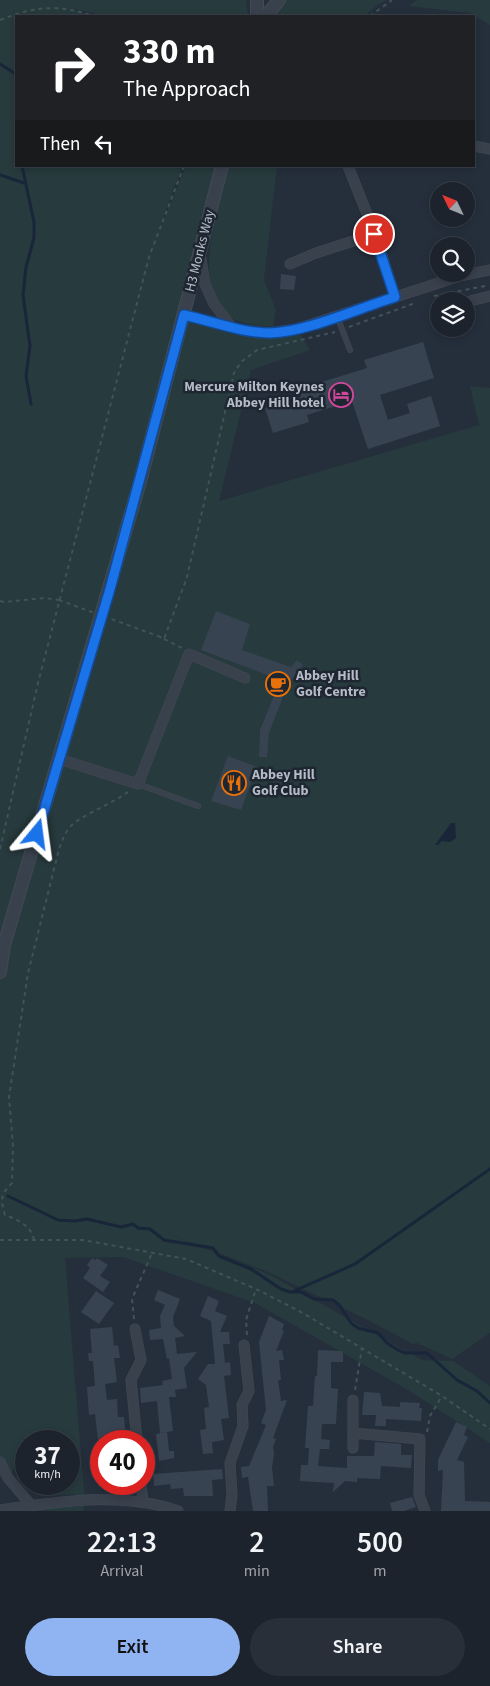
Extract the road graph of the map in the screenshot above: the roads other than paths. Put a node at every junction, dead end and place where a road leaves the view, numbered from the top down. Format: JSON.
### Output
{"nodes":[{"id":1,"x":256,"y":0,"type":"edge"},
{"id":2,"x":279,"y":0,"type":"edge"},
{"id":3,"x":257,"y":15,"type":"edge"},
{"id":4,"x":267,"y":15,"type":"edge"},
{"id":5,"x":475,"y":146,"type":"edge"},
{"id":6,"x":490,"y":149,"type":"edge"},
{"id":7,"x":222,"y":167,"type":"edge"},
{"id":8,"x":348,"y":167,"type":"edge"},
{"id":9,"x":374,"y":234,"type":"junction"},
{"id":10,"x":200,"y":252,"type":"junction"},
{"id":11,"x":290,"y":264,"type":"dead end"},
{"id":12,"x":490,"y":270,"type":"edge"},
{"id":13,"x":490,"y":296,"type":"edge"},
{"id":14,"x":395,"y":297,"type":"junction"},
{"id":15,"x":475,"y":300,"type":"edge"},
{"id":16,"x":184,"y":315,"type":"junction"},
{"id":17,"x":337,"y":316,"type":"junction"},
{"id":18,"x":231,"y":326,"type":"junction"},
{"id":19,"x":350,"y":350,"type":"dead end"},
{"id":20,"x":244,"y":678,"type":"dead end"},
{"id":21,"x":59,"y":760,"type":"junction"},
{"id":22,"x":138,"y":784,"type":"junction"},
{"id":23,"x":198,"y":806,"type":"dead end"},
{"id":24,"x":0,"y":972,"type":"edge"},
{"id":25,"x":135,"y":1329,"type":"road end"},
{"id":26,"x":244,"y":1345,"type":"road end"},
{"id":27,"x":353,"y":1400,"type":"road end"},
{"id":28,"x":136,"y":1430,"type":"edge"},
{"id":29,"x":353,"y":1433,"type":"junction"},
{"id":30,"x":353,"y":1448,"type":"dead end"},
{"id":31,"x":0,"y":1462,"type":"edge"},
{"id":32,"x":142,"y":1495,"type":"edge"},
{"id":33,"x":143,"y":1502,"type":"junction"},
{"id":34,"x":31,"y":1505,"type":"junction"},
{"id":35,"x":0,"y":1510,"type":"edge"},
{"id":36,"x":178,"y":1511,"type":"edge"},
{"id":37,"x":230,"y":1511,"type":"edge"},
{"id":38,"x":425,"y":1511,"type":"edge"}],
"edges":[{"from":1,"to":3,"type":"street"},
{"from":2,"to":4,"type":"street"},
{"from":5,"to":6,"type":"street"},
{"from":7,"to":10,"type":"street","name":"H3 Monks Way"},
{"from":8,"to":9,"type":"street"},
{"from":9,"to":11,"type":"street"},
{"from":9,"to":14,"type":"street"},
{"from":10,"to":16,"type":"street","name":"H3 Monks Way"},
{"from":10,"to":18,"type":"street"},
{"from":12,"to":14,"type":"street"},
{"from":13,"to":15,"type":"street"},
{"from":14,"to":17,"type":"street"},
{"from":16,"to":18,"type":"street"},
{"from":16,"to":21,"type":"street","name":"H3 Monks Way"},
{"from":17,"to":18,"type":"street"},
{"from":17,"to":19,"type":"lane"},
{"from":20,"to":22,"type":"street"},
{"from":21,"to":22,"type":"street"},
{"from":21,"to":24,"type":"street","name":"H3 Monks Way"},
{"from":22,"to":23,"type":"lane"},
{"from":25,"to":28,"type":"street"},
{"from":26,"to":37,"type":"street"},
{"from":27,"to":29,"type":"street"},
{"from":29,"to":30,"type":"street"},
{"from":29,"to":38,"type":"street"},
{"from":31,"to":34,"type":"street"},
{"from":32,"to":33,"type":"street"},
{"from":33,"to":34,"type":"street"},
{"from":33,"to":36,"type":"street"},
{"from":34,"to":35,"type":"street"}]}
